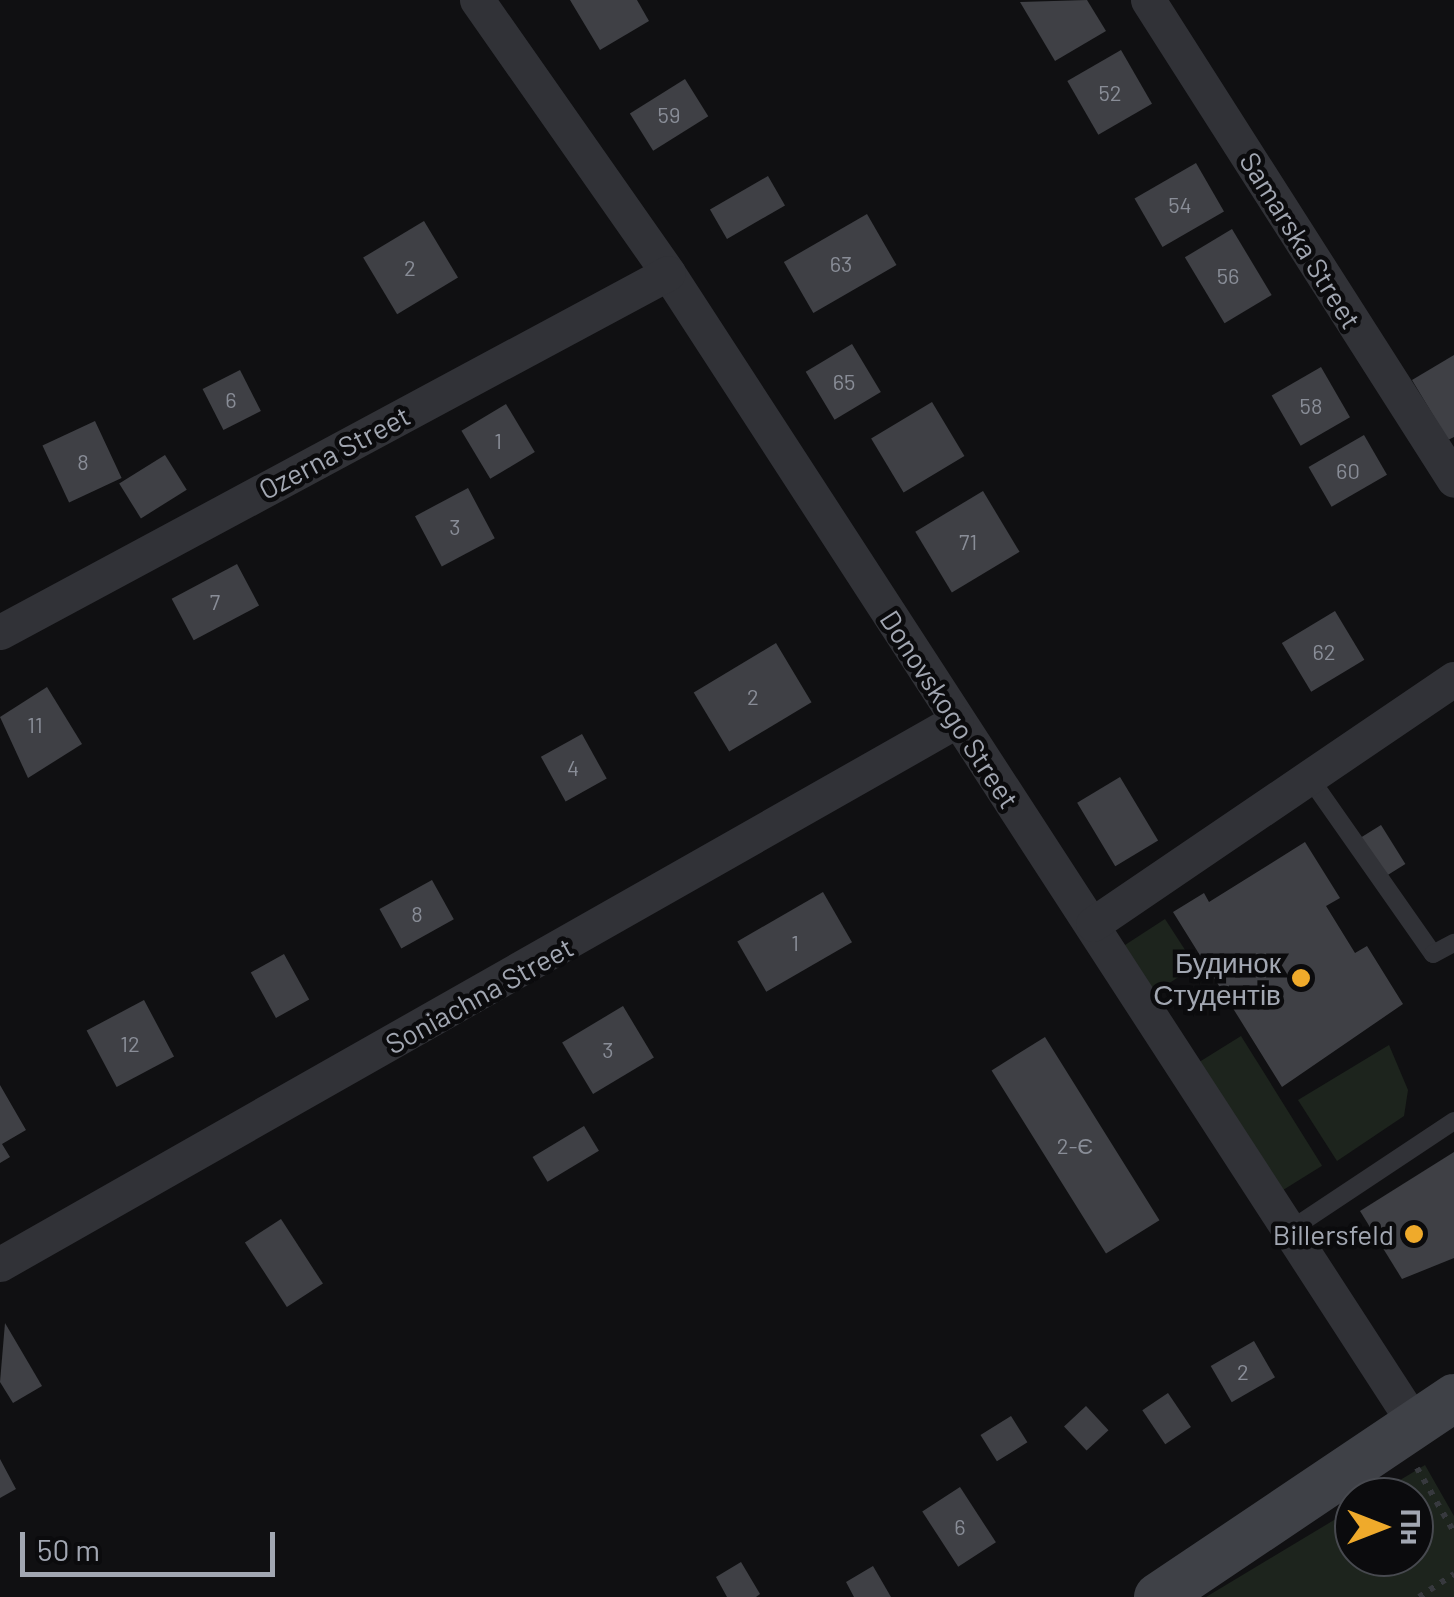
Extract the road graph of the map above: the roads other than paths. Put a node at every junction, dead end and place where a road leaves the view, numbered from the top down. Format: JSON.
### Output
{"nodes":[{"id":1,"x":477,"y":0,"type":"edge"},
{"id":2,"x":1148,"y":0,"type":"edge"},
{"id":3,"x":668,"y":273,"type":"junction"},
{"id":4,"x":1454,"y":480,"type":"edge"},
{"id":5,"x":0,"y":632,"type":"edge"},
{"id":6,"x":1454,"y":679,"type":"edge"},
{"id":7,"x":956,"y":721,"type":"junction"},
{"id":8,"x":1310,"y":777,"type":"junction"},
{"id":9,"x":1093,"y":924,"type":"junction"},
{"id":10,"x":1454,"y":943,"type":"edge"},
{"id":11,"x":1454,"y":1121,"type":"edge"},
{"id":12,"x":1290,"y":1230,"type":"junction"},
{"id":13,"x":0,"y":1264,"type":"edge"},
{"id":14,"x":1454,"y":1398,"type":"edge"},
{"id":15,"x":1404,"y":1432,"type":"junction"},
{"id":16,"x":1158,"y":1597,"type":"edge"}],
"edges":[{"from":1,"to":3,"type":"street","name":"Donovskogo Street"},
{"from":2,"to":4,"type":"street","name":"Samarska Street"},
{"from":3,"to":5,"type":"street","name":"Ozerna Street"},
{"from":3,"to":7,"type":"street","name":"Donovskogo Street"},
{"from":6,"to":8,"type":"street"},
{"from":7,"to":9,"type":"street","name":"Donovskogo Street"},
{"from":7,"to":13,"type":"street","name":"Soniachna Street"},
{"from":8,"to":9,"type":"street"},
{"from":8,"to":10,"type":"lane"},
{"from":9,"to":12,"type":"street","name":"Donovskogo Street"},
{"from":11,"to":12,"type":"lane"},
{"from":12,"to":15,"type":"street","name":"Donovskogo Street"},
{"from":14,"to":15,"type":"main road"},
{"from":15,"to":16,"type":"main road"}]}
